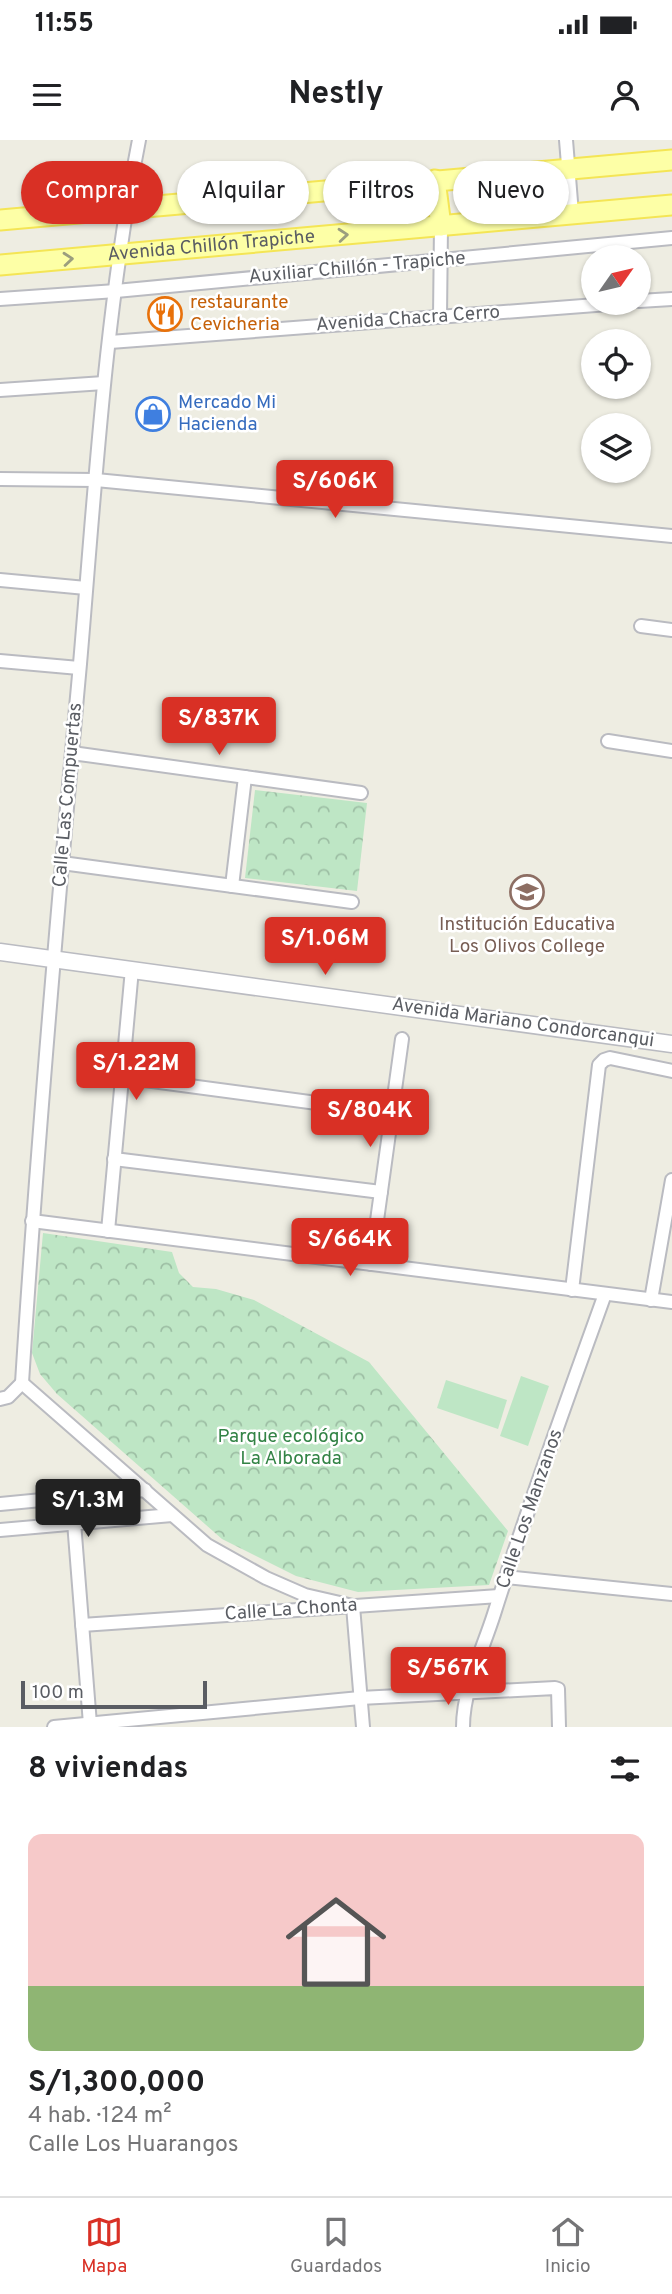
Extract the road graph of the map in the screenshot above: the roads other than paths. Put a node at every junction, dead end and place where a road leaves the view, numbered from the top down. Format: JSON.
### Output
{"nodes":[{"id":1,"x":139,"y":140,"type":"edge"},
{"id":2,"x":566,"y":140,"type":"edge"},
{"id":3,"x":672,"y":160,"type":"edge"},
{"id":4,"x":135,"y":161,"type":"edge"},
{"id":5,"x":568,"y":161,"type":"edge"},
{"id":6,"x":569,"y":169,"type":"joint"},
{"id":7,"x":323,"y":190,"type":"edge"},
{"id":8,"x":163,"y":205,"type":"edge"},
{"id":9,"x":672,"y":205,"type":"edge"},
{"id":10,"x":439,"y":211,"type":"edge"},
{"id":11,"x":572,"y":214,"type":"junction"},
{"id":12,"x":21,"y":218,"type":"edge"},
{"id":13,"x":0,"y":220,"type":"edge"},
{"id":14,"x":124,"y":224,"type":"edge"},
{"id":15,"x":441,"y":226,"type":"junction"},
{"id":16,"x":672,"y":238,"type":"edge"},
{"id":17,"x":120,"y":254,"type":"junction"},
{"id":18,"x":440,"y":260,"type":"junction"},
{"id":19,"x":0,"y":265,"type":"edge"},
{"id":20,"x":116,"y":291,"type":"junction"},
{"id":21,"x":0,"y":299,"type":"edge"},
{"id":22,"x":672,"y":299,"type":"edge"},
{"id":23,"x":651,"y":300,"type":"edge"},
{"id":24,"x":581,"y":306,"type":"edge"},
{"id":25,"x":440,"y":317,"type":"junction"},
{"id":26,"x":110,"y":342,"type":"junction"},
{"id":27,"x":104,"y":383,"type":"junction"},
{"id":28,"x":0,"y":390,"type":"edge"},
{"id":29,"x":0,"y":478,"type":"edge"},
{"id":30,"x":96,"y":480,"type":"junction"},
{"id":31,"x":672,"y":536,"type":"edge"},
{"id":32,"x":0,"y":580,"type":"edge"},
{"id":33,"x":86,"y":587,"type":"junction"},
{"id":34,"x":641,"y":626,"type":"dead end"},
{"id":35,"x":672,"y":630,"type":"edge"},
{"id":36,"x":0,"y":661,"type":"edge"},
{"id":37,"x":79,"y":668,"type":"junction"},
{"id":38,"x":608,"y":740,"type":"dead end"},
{"id":39,"x":672,"y":751,"type":"edge"},
{"id":40,"x":72,"y":753,"type":"junction"},
{"id":41,"x":245,"y":777,"type":"junction"},
{"id":42,"x":361,"y":793,"type":"dead end"},
{"id":43,"x":62,"y":863,"type":"junction"},
{"id":44,"x":232,"y":886,"type":"junction"},
{"id":45,"x":352,"y":902,"type":"dead end"},
{"id":46,"x":0,"y":952,"type":"edge"},
{"id":47,"x":54,"y":959,"type":"junction"},
{"id":48,"x":132,"y":969,"type":"junction"},
{"id":49,"x":402,"y":1039,"type":"dead end"},
{"id":50,"x":672,"y":1044,"type":"edge"},
{"id":51,"x":672,"y":1071,"type":"edge"},
{"id":52,"x":122,"y":1077,"type":"junction"},
{"id":53,"x":392,"y":1113,"type":"junction"},
{"id":54,"x":114,"y":1159,"type":"junction"},
{"id":55,"x":672,"y":1180,"type":"edge"},
{"id":56,"x":381,"y":1192,"type":"junction"},
{"id":57,"x":32,"y":1221,"type":"junction"},
{"id":58,"x":108,"y":1231,"type":"junction"},
{"id":59,"x":371,"y":1264,"type":"junction"},
{"id":60,"x":572,"y":1290,"type":"junction"},
{"id":61,"x":604,"y":1294,"type":"junction"},
{"id":62,"x":651,"y":1300,"type":"junction"},
{"id":63,"x":672,"y":1302,"type":"edge"},
{"id":64,"x":22,"y":1383,"type":"junction"},
{"id":65,"x":0,"y":1399,"type":"edge"},
{"id":66,"x":145,"y":1490,"type":"junction"},
{"id":67,"x":72,"y":1497,"type":"junction"},
{"id":68,"x":0,"y":1504,"type":"edge"},
{"id":69,"x":172,"y":1515,"type":"junction"},
{"id":70,"x":74,"y":1524,"type":"junction"},
{"id":71,"x":0,"y":1530,"type":"edge"},
{"id":72,"x":506,"y":1577,"type":"junction"},
{"id":73,"x":672,"y":1594,"type":"edge"},
{"id":74,"x":499,"y":1597,"type":"junction"},
{"id":75,"x":353,"y":1606,"type":"junction"},
{"id":76,"x":82,"y":1625,"type":"junction"},
{"id":77,"x":469,"y":1691,"type":"junction"},
{"id":78,"x":360,"y":1698,"type":"junction"},
{"id":79,"x":148,"y":1723,"type":"edge"},
{"id":80,"x":90,"y":1724,"type":"junction"},
{"id":81,"x":54,"y":1727,"type":"edge"},
{"id":82,"x":363,"y":1727,"type":"edge"},
{"id":83,"x":463,"y":1727,"type":"edge"},
{"id":84,"x":559,"y":1727,"type":"edge"}],
"edges":[{"from":1,"to":4,"type":"street","name":"Calle Las Compuertas"},
{"from":2,"to":5,"type":"street"},
{"from":3,"to":6,"type":"main road"},
{"from":6,"to":11,"type":"street"},
{"from":7,"to":8,"type":"main road"},
{"from":9,"to":11,"type":"main road","name":"Avenida Chillón Trapiche"},
{"from":10,"to":15,"type":"main road"},
{"from":11,"to":15,"type":"main road","name":"Avenida Chillón Trapiche"},
{"from":12,"to":13,"type":"main road"},
{"from":14,"to":17,"type":"street","name":"Calle Las Compuertas"},
{"from":17,"to":15,"type":"main road","name":"Avenida Chillón Trapiche","one_way":true},
{"from":15,"to":18,"type":"street"},
{"from":16,"to":18,"type":"street","name":"Auxiliar Chillón - Trapiche"},
{"from":19,"to":17,"type":"main road","name":"Avenida Chillón Trapiche","one_way":true},
{"from":17,"to":20,"type":"street","name":"Calle Las Compuertas"},
{"from":18,"to":20,"type":"street","name":"Auxiliar Chillón - Trapiche"},
{"from":18,"to":25,"type":"street"},
{"from":20,"to":21,"type":"street","name":"Auxiliar Chillón - Trapiche"},
{"from":20,"to":26,"type":"street","name":"Calle Las Compuertas"},
{"from":22,"to":23,"type":"street"},
{"from":24,"to":25,"type":"street","name":"Avenida Chacra Cerro"},
{"from":25,"to":26,"type":"street","name":"Avenida Chacra Cerro"},
{"from":26,"to":27,"type":"street","name":"Calle Las Compuertas"},
{"from":27,"to":28,"type":"street"},
{"from":27,"to":30,"type":"street","name":"Calle Las Compuertas"},
{"from":29,"to":30,"type":"street"},
{"from":30,"to":31,"type":"street"},
{"from":30,"to":33,"type":"street","name":"Calle Las Compuertas"},
{"from":32,"to":33,"type":"street"},
{"from":33,"to":37,"type":"street","name":"Calle Las Compuertas"},
{"from":34,"to":35,"type":"street"},
{"from":36,"to":37,"type":"street"},
{"from":37,"to":40,"type":"street","name":"Calle Las Compuertas"},
{"from":38,"to":39,"type":"street"},
{"from":40,"to":41,"type":"street"},
{"from":40,"to":43,"type":"street","name":"Calle Las Compuertas"},
{"from":41,"to":42,"type":"street"},
{"from":41,"to":44,"type":"street"},
{"from":43,"to":44,"type":"street"},
{"from":43,"to":47,"type":"street","name":"Calle Las Compuertas"},
{"from":44,"to":45,"type":"street"},
{"from":46,"to":47,"type":"street","name":"Avenida Mariano Condorcanqui"},
{"from":47,"to":48,"type":"street","name":"Avenida Mariano Condorcanqui"},
{"from":47,"to":57,"type":"street","name":"Calle Las Compuertas"},
{"from":48,"to":50,"type":"street","name":"Avenida Mariano Condorcanqui"},
{"from":48,"to":52,"type":"street"},
{"from":49,"to":53,"type":"street"},
{"from":51,"to":60,"type":"street"},
{"from":52,"to":53,"type":"street"},
{"from":52,"to":54,"type":"street"},
{"from":53,"to":56,"type":"street"},
{"from":54,"to":56,"type":"street"},
{"from":54,"to":58,"type":"street"},
{"from":55,"to":62,"type":"street"},
{"from":56,"to":59,"type":"street"},
{"from":57,"to":58,"type":"street"},
{"from":57,"to":64,"type":"street","name":"Calle Las Compuertas"},
{"from":58,"to":59,"type":"street"},
{"from":59,"to":60,"type":"street"},
{"from":60,"to":61,"type":"street"},
{"from":61,"to":62,"type":"street"},
{"from":61,"to":72,"type":"street","name":"Calle Los Manzanos"},
{"from":62,"to":63,"type":"street"},
{"from":64,"to":65,"type":"street"},
{"from":64,"to":66,"type":"street"},
{"from":66,"to":67,"type":"street"},
{"from":66,"to":69,"type":"street"},
{"from":67,"to":68,"type":"street"},
{"from":67,"to":70,"type":"street"},
{"from":69,"to":70,"type":"street"},
{"from":69,"to":75,"type":"street"},
{"from":70,"to":71,"type":"street"},
{"from":70,"to":76,"type":"street"},
{"from":72,"to":73,"type":"street"},
{"from":72,"to":74,"type":"street","name":"Calle Los Manzanos"},
{"from":74,"to":75,"type":"street","name":"Calle La Chonta"},
{"from":74,"to":77,"type":"street","name":"Calle Los Manzanos"},
{"from":75,"to":76,"type":"street","name":"Calle La Chonta"},
{"from":75,"to":78,"type":"street"},
{"from":76,"to":80,"type":"street"},
{"from":77,"to":78,"type":"street"},
{"from":77,"to":83,"type":"street","name":"Calle Los Manzanos"},
{"from":77,"to":84,"type":"street"},
{"from":78,"to":79,"type":"street"},
{"from":78,"to":82,"type":"street"},
{"from":79,"to":80,"type":"street"},
{"from":80,"to":81,"type":"street"}]}
